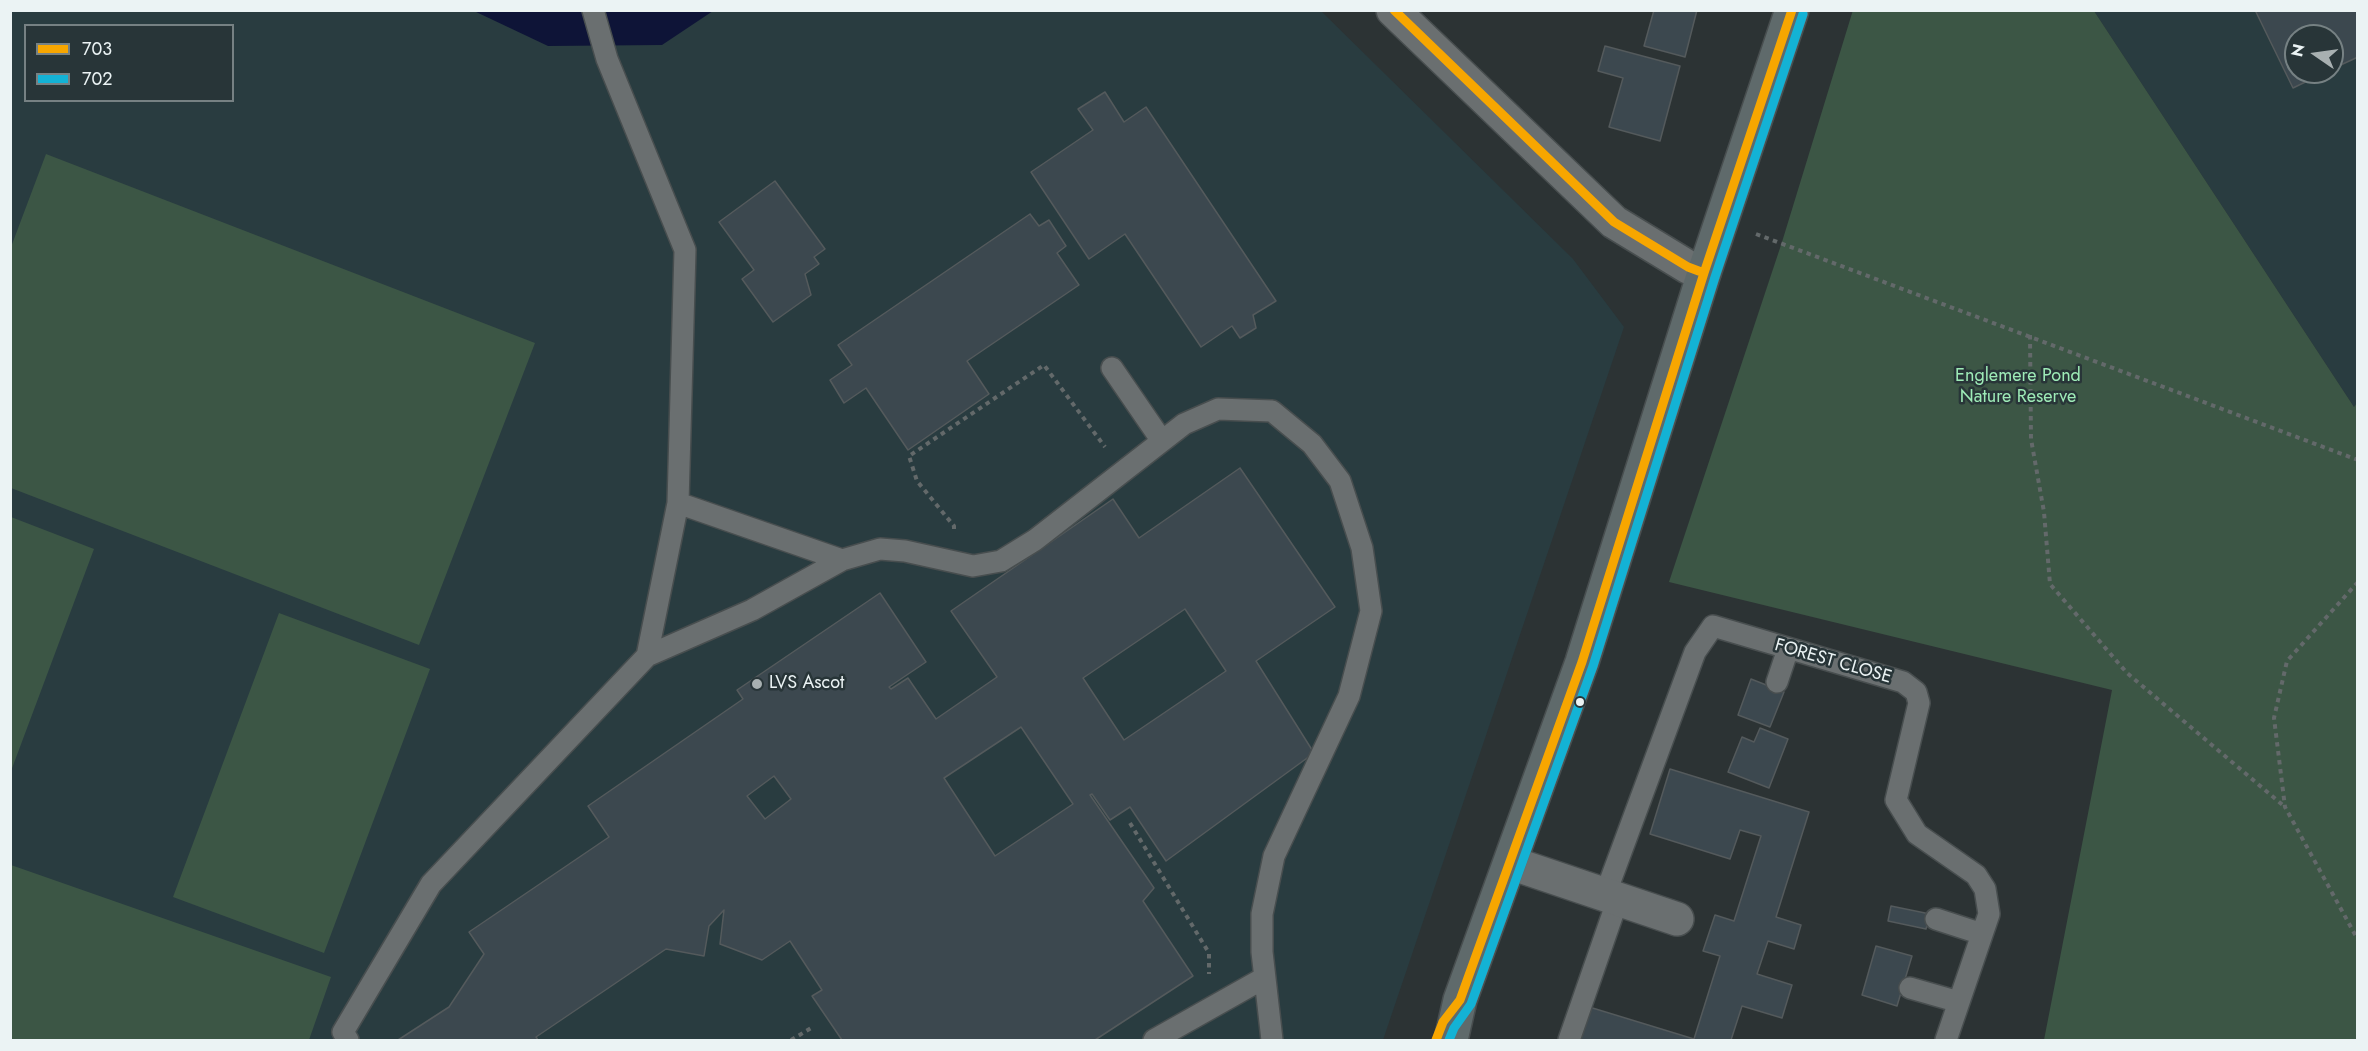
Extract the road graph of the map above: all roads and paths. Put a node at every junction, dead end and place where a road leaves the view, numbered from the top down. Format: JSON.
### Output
{"nodes":[{"id":1,"x":593,"y":10,"type":"edge"},
{"id":2,"x":1393,"y":10,"type":"edge"},
{"id":3,"x":1792,"y":10,"type":"edge"},
{"id":4,"x":1756,"y":234,"type":"dead end"},
{"id":5,"x":1704,"y":273,"type":"junction"},
{"id":6,"x":2030,"y":335,"type":"junction"},
{"id":7,"x":1112,"y":368,"type":"dead end"},
{"id":8,"x":1162,"y":441,"type":"junction"},
{"id":9,"x":2358,"y":460,"type":"edge"},
{"id":10,"x":1123,"y":472,"type":"junction"},
{"id":11,"x":678,"y":503,"type":"junction"},
{"id":12,"x":842,"y":560,"type":"junction"},
{"id":13,"x":954,"y":563,"type":"junction"},
{"id":14,"x":2358,"y":582,"type":"edge"},
{"id":15,"x":1788,"y":649,"type":"junction"},
{"id":16,"x":647,"y":656,"type":"junction"},
{"id":17,"x":1777,"y":682,"type":"dead end"},
{"id":18,"x":2285,"y":807,"type":"junction"},
{"id":19,"x":1130,"y":823,"type":"dead end"},
{"id":20,"x":1511,"y":862,"type":"junction"},
{"id":21,"x":1612,"y":897,"type":"junction"},
{"id":22,"x":1677,"y":919,"type":"dead end"},
{"id":23,"x":1936,"y":919,"type":"dead end"},
{"id":24,"x":1982,"y":934,"type":"junction"},
{"id":25,"x":2358,"y":940,"type":"edge"},
{"id":26,"x":1264,"y":978,"type":"junction"},
{"id":27,"x":1910,"y":988,"type":"dead end"},
{"id":28,"x":1460,"y":1000,"type":"junction"},
{"id":29,"x":1959,"y":1002,"type":"junction"},
{"id":30,"x":1209,"y":1010,"type":"junction"},
{"id":31,"x":813,"y":1027,"type":"dead end"},
{"id":32,"x":1569,"y":1040,"type":"edge"},
{"id":33,"x":348,"y":1041,"type":"edge"},
{"id":34,"x":791,"y":1041,"type":"edge"},
{"id":35,"x":1154,"y":1041,"type":"edge"},
{"id":36,"x":1272,"y":1041,"type":"edge"},
{"id":37,"x":1436,"y":1041,"type":"edge"},
{"id":38,"x":1451,"y":1041,"type":"edge"},
{"id":39,"x":1946,"y":1041,"type":"edge"}],
"edges":[{"from":1,"to":11,"type":"lane"},
{"from":2,"to":5,"type":"street"},
{"from":3,"to":5,"type":"main road"},
{"from":4,"to":6,"type":"path"},
{"from":5,"to":20,"type":"main road"},
{"from":6,"to":9,"type":"path"},
{"from":6,"to":18,"type":"path"},
{"from":7,"to":8,"type":"lane"},
{"from":8,"to":10,"type":"lane"},
{"from":8,"to":26,"type":"lane"},
{"from":10,"to":13,"type":"lane"},
{"from":10,"to":13,"type":"path"},
{"from":11,"to":12,"type":"lane"},
{"from":11,"to":16,"type":"lane"},
{"from":12,"to":13,"type":"lane"},
{"from":12,"to":16,"type":"lane"},
{"from":14,"to":18,"type":"path"},
{"from":15,"to":17,"type":"lane"},
{"from":15,"to":21,"type":"lane","name":"FOREST CLOSE"},
{"from":15,"to":24,"type":"lane","name":"FOREST CLOSE"},
{"from":16,"to":33,"type":"lane"},
{"from":18,"to":25,"type":"path"},
{"from":19,"to":30,"type":"path"},
{"from":20,"to":21,"type":"street"},
{"from":20,"to":28,"type":"main road"},
{"from":21,"to":22,"type":"street"},
{"from":21,"to":32,"type":"lane"},
{"from":23,"to":24,"type":"lane"},
{"from":24,"to":29,"type":"lane","name":"FOREST CLOSE"},
{"from":26,"to":30,"type":"lane"},
{"from":26,"to":36,"type":"lane"},
{"from":27,"to":29,"type":"lane"},
{"from":28,"to":37,"type":"main road"},
{"from":28,"to":38,"type":"main road"},
{"from":29,"to":39,"type":"lane","name":"FOREST CLOSE"},
{"from":30,"to":35,"type":"lane"},
{"from":31,"to":34,"type":"path"}]}
